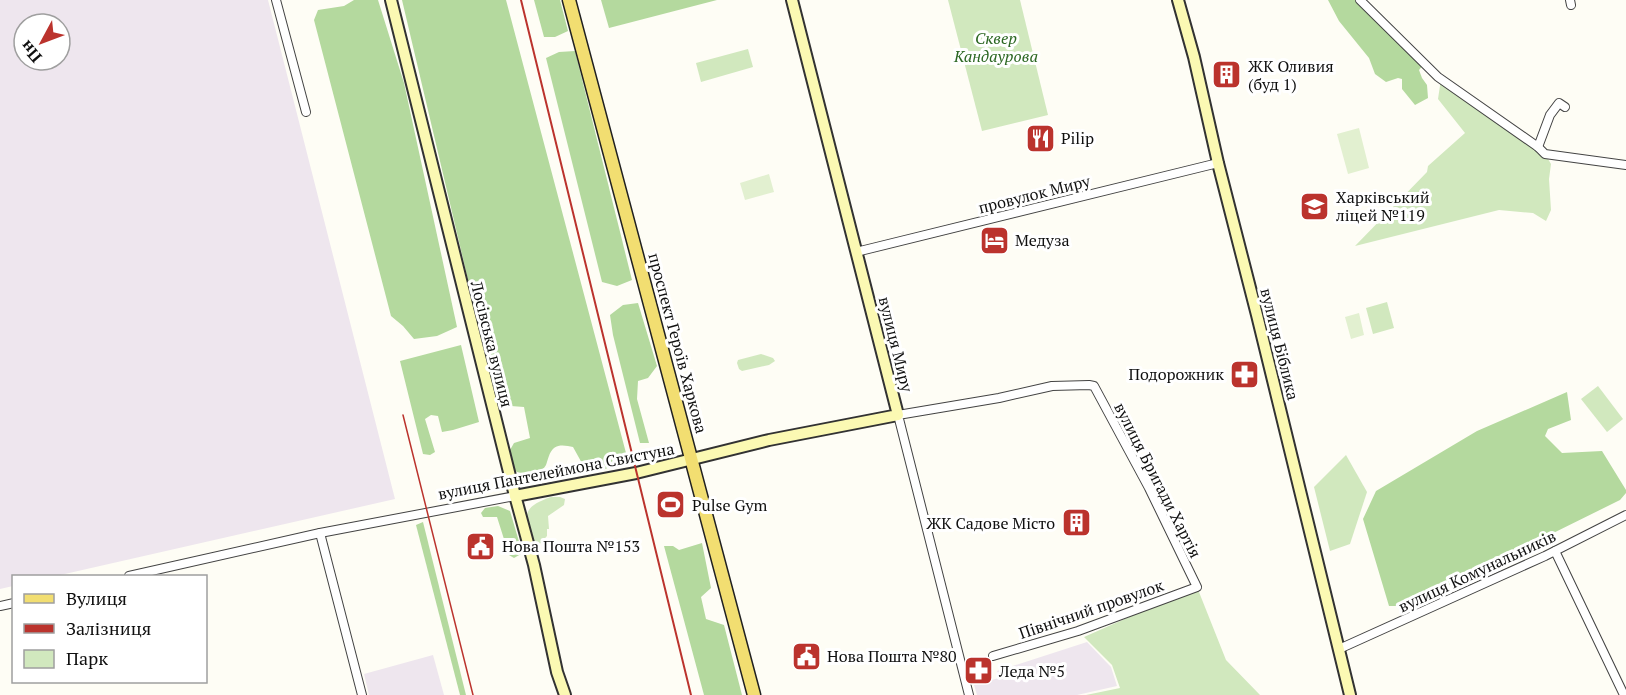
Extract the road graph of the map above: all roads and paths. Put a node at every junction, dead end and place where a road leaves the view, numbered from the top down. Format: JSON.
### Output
{"nodes":[{"id":1,"x":276,"y":0,"type":"edge"},
{"id":2,"x":391,"y":0,"type":"edge"},
{"id":3,"x":569,"y":0,"type":"edge"},
{"id":4,"x":792,"y":0,"type":"edge"},
{"id":5,"x":1178,"y":0,"type":"edge"},
{"id":6,"x":1360,"y":0,"type":"edge"},
{"id":7,"x":1565,"y":107,"type":"dead end"},
{"id":8,"x":306,"y":112,"type":"dead end"},
{"id":9,"x":1538,"y":147,"type":"junction"},
{"id":10,"x":1218,"y":163,"type":"junction"},
{"id":11,"x":1626,"y":165,"type":"edge"},
{"id":12,"x":856,"y":252,"type":"junction"},
{"id":13,"x":1094,"y":387,"type":"joint"},
{"id":14,"x":898,"y":416,"type":"junction"},
{"id":15,"x":692,"y":460,"type":"junction"},
{"id":16,"x":515,"y":496,"type":"junction"},
{"id":17,"x":1626,"y":515,"type":"edge"},
{"id":18,"x":320,"y":533,"type":"junction"},
{"id":19,"x":1555,"y":551,"type":"junction"},
{"id":20,"x":133,"y":575,"type":"edge"},
{"id":21,"x":1197,"y":587,"type":"joint"},
{"id":22,"x":1339,"y":649,"type":"junction"},
{"id":23,"x":993,"y":656,"type":"dead end"},
{"id":24,"x":1626,"y":676,"type":"edge"},
{"id":25,"x":1617,"y":681,"type":"junction"},
{"id":26,"x":362,"y":695,"type":"edge"},
{"id":27,"x":565,"y":695,"type":"edge"},
{"id":28,"x":754,"y":695,"type":"edge"},
{"id":29,"x":969,"y":695,"type":"edge"},
{"id":30,"x":1350,"y":695,"type":"edge"},
{"id":31,"x":1624,"y":695,"type":"edge"}],
"edges":[{"from":1,"to":8,"type":"street"},
{"from":2,"to":16,"type":"street","name":"Лосівська вулиця"},
{"from":3,"to":15,"type":"main road","name":"проспект Героїв Харкова"},
{"from":4,"to":12,"type":"street","name":"вулиця Миру"},
{"from":5,"to":10,"type":"street","name":"вулиця Біблика"},
{"from":6,"to":9,"type":"street"},
{"from":7,"to":9,"type":"street"},
{"from":9,"to":11,"type":"street"},
{"from":10,"to":12,"type":"street","name":"провулок Миру"},
{"from":10,"to":22,"type":"street","name":"вулиця Біблика"},
{"from":12,"to":14,"type":"street","name":"вулиця Миру"},
{"from":13,"to":14,"type":"street","name":"вулиця Пантелеймона Свистуна"},
{"from":13,"to":21,"type":"street","name":"вулиця Бригади Хартія"},
{"from":14,"to":15,"type":"street","name":"вулиця Пантелеймона Свистуна"},
{"from":14,"to":29,"type":"street","name":"вулиця Миру"},
{"from":15,"to":16,"type":"street","name":"вулиця Пантелеймона Свистуна"},
{"from":15,"to":28,"type":"main road","name":"проспект Героїв Харкова"},
{"from":16,"to":18,"type":"street","name":"вулиця Пантелеймона Свистуна"},
{"from":16,"to":27,"type":"street","name":"Лосівська вулиця"},
{"from":17,"to":19,"type":"street","name":"вулиця Комунальників"},
{"from":18,"to":20,"type":"street","name":"вулиця Пантелеймона Свистуна"},
{"from":18,"to":26,"type":"street"},
{"from":19,"to":22,"type":"street","name":"вулиця Комунальників"},
{"from":19,"to":25,"type":"street"},
{"from":21,"to":23,"type":"street","name":"Північний провулок"},
{"from":22,"to":30,"type":"street","name":"вулиця Біблика"},
{"from":24,"to":25,"type":"street"},
{"from":25,"to":31,"type":"street"}]}
